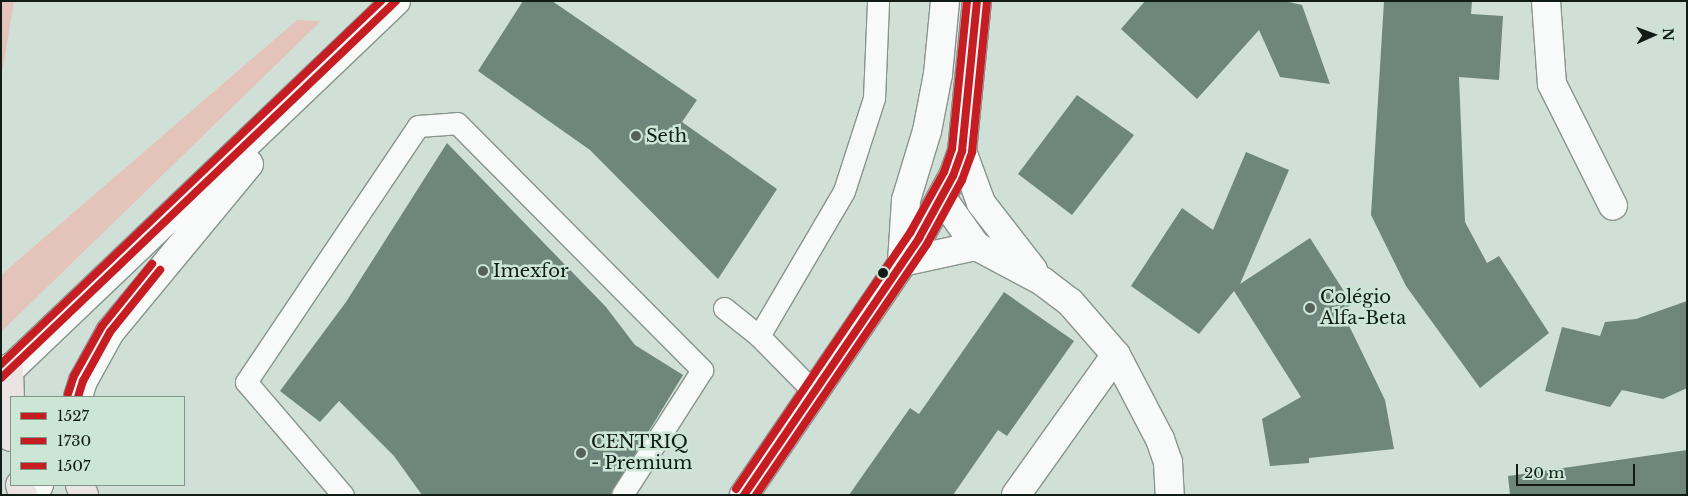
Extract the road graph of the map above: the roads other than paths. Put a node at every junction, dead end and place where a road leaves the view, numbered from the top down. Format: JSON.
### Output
{"nodes":[{"id":1,"x":396,"y":1,"type":"edge"},
{"id":2,"x":878,"y":1,"type":"edge"},
{"id":3,"x":945,"y":1,"type":"edge"},
{"id":4,"x":977,"y":1,"type":"edge"},
{"id":5,"x":1546,"y":1,"type":"edge"},
{"id":6,"x":328,"y":69,"type":"junction"},
{"id":7,"x":938,"y":74,"type":"junction"},
{"id":8,"x":962,"y":151,"type":"junction"},
{"id":9,"x":942,"y":198,"type":"junction"},
{"id":10,"x":1613,"y":206,"type":"dead end"},
{"id":11,"x":976,"y":246,"type":"junction"},
{"id":12,"x":902,"y":262,"type":"junction"},
{"id":13,"x":1042,"y":281,"type":"junction"},
{"id":14,"x":724,"y":308,"type":"dead end"},
{"id":15,"x":759,"y":336,"type":"junction"},
{"id":16,"x":1116,"y":355,"type":"junction"},
{"id":17,"x":5,"y":373,"type":"edge"},
{"id":18,"x":814,"y":392,"type":"junction"},
{"id":19,"x":78,"y":396,"type":"edge"},
{"id":20,"x":10,"y":426,"type":"edge"},
{"id":21,"x":343,"y":495,"type":"edge"},
{"id":22,"x":622,"y":495,"type":"edge"},
{"id":23,"x":744,"y":495,"type":"edge"},
{"id":24,"x":1016,"y":495,"type":"edge"},
{"id":25,"x":1170,"y":495,"type":"edge"}],
"edges":[{"from":1,"to":6,"type":"street"},
{"from":2,"to":15,"type":"lane"},
{"from":3,"to":7,"type":"street"},
{"from":4,"to":8,"type":"street"},
{"from":5,"to":10,"type":"street"},
{"from":6,"to":17,"type":"street"},
{"from":6,"to":19,"type":"street"},
{"from":7,"to":9,"type":"street"},
{"from":7,"to":12,"type":"street"},
{"from":8,"to":9,"type":"street"},
{"from":8,"to":13,"type":"street"},
{"from":9,"to":11,"type":"street"},
{"from":9,"to":12,"type":"street"},
{"from":11,"to":12,"type":"street"},
{"from":11,"to":13,"type":"street"},
{"from":12,"to":18,"type":"street"},
{"from":13,"to":16,"type":"street"},
{"from":14,"to":15,"type":"lane"},
{"from":15,"to":18,"type":"lane"},
{"from":16,"to":24,"type":"street"},
{"from":16,"to":25,"type":"street"},
{"from":17,"to":20,"type":"highway"},
{"from":18,"to":23,"type":"street"},
{"from":21,"to":22,"type":"lane"}]}
